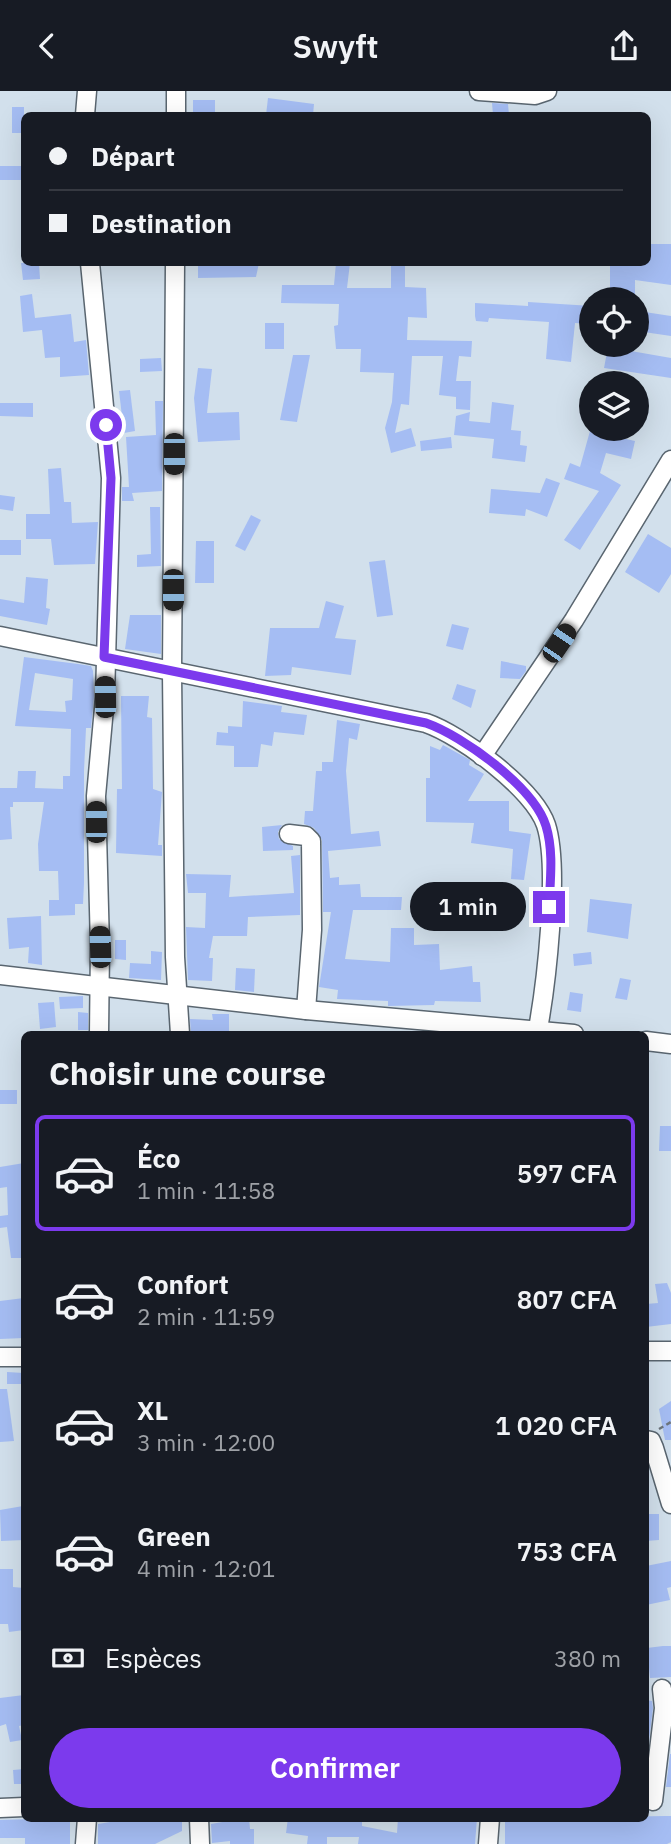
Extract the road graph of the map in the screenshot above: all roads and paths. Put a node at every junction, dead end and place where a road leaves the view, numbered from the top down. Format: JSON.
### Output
{"nodes":[{"id":1,"x":87,"y":91,"type":"edge"},
{"id":2,"x":176,"y":91,"type":"edge"},
{"id":3,"x":479,"y":91,"type":"edge"},
{"id":4,"x":547,"y":91,"type":"edge"},
{"id":5,"x":85,"y":112,"type":"edge"},
{"id":6,"x":176,"y":112,"type":"edge"},
{"id":7,"x":90,"y":266,"type":"edge"},
{"id":8,"x":175,"y":266,"type":"edge"},
{"id":9,"x":671,"y":460,"type":"edge"},
{"id":10,"x":0,"y":636,"type":"edge"},
{"id":11,"x":104,"y":657,"type":"junction"},
{"id":12,"x":172,"y":672,"type":"junction"},
{"id":13,"x":482,"y":756,"type":"junction"},
{"id":14,"x":289,"y":834,"type":"dead end"},
{"id":15,"x":0,"y":975,"type":"edge"},
{"id":16,"x":100,"y":986,"type":"junction"},
{"id":17,"x":179,"y":997,"type":"junction"},
{"id":18,"x":306,"y":1010,"type":"junction"},
{"id":19,"x":99,"y":1031,"type":"edge"},
{"id":20,"x":180,"y":1031,"type":"edge"},
{"id":21,"x":527,"y":1031,"type":"edge"},
{"id":22,"x":538,"y":1031,"type":"edge"},
{"id":23,"x":649,"y":1041,"type":"edge"},
{"id":24,"x":671,"y":1044,"type":"edge"},
{"id":25,"x":649,"y":1351,"type":"edge"},
{"id":26,"x":671,"y":1351,"type":"edge"},
{"id":27,"x":0,"y":1357,"type":"edge"},
{"id":28,"x":21,"y":1357,"type":"edge"},
{"id":29,"x":649,"y":1441,"type":"edge"},
{"id":30,"x":671,"y":1504,"type":"edge"},
{"id":31,"x":662,"y":1689,"type":"dead end"},
{"id":32,"x":657,"y":1801,"type":"edge"},
{"id":33,"x":21,"y":1807,"type":"edge"},
{"id":34,"x":0,"y":1808,"type":"edge"},
{"id":35,"x":87,"y":1822,"type":"edge"},
{"id":36,"x":199,"y":1822,"type":"edge"},
{"id":37,"x":490,"y":1822,"type":"edge"},
{"id":38,"x":85,"y":1844,"type":"edge"},
{"id":39,"x":200,"y":1844,"type":"edge"},
{"id":40,"x":488,"y":1844,"type":"edge"}],
"edges":[{"from":1,"to":5,"type":"street"},
{"from":2,"to":6,"type":"street"},
{"from":3,"to":4,"type":"street"},
{"from":7,"to":11,"type":"street"},
{"from":8,"to":12,"type":"street"},
{"from":9,"to":13,"type":"street"},
{"from":10,"to":11,"type":"street"},
{"from":11,"to":12,"type":"street"},
{"from":11,"to":16,"type":"street"},
{"from":12,"to":13,"type":"street"},
{"from":12,"to":17,"type":"street"},
{"from":13,"to":22,"type":"street"},
{"from":14,"to":18,"type":"street"},
{"from":15,"to":16,"type":"street"},
{"from":16,"to":17,"type":"street"},
{"from":16,"to":19,"type":"street"},
{"from":17,"to":18,"type":"street"},
{"from":17,"to":20,"type":"street"},
{"from":18,"to":21,"type":"street"},
{"from":23,"to":24,"type":"street"},
{"from":25,"to":26,"type":"street"},
{"from":27,"to":28,"type":"street"},
{"from":29,"to":30,"type":"street"},
{"from":31,"to":32,"type":"street"},
{"from":33,"to":34,"type":"street"},
{"from":35,"to":38,"type":"street"},
{"from":36,"to":39,"type":"street"},
{"from":37,"to":40,"type":"street"}]}
